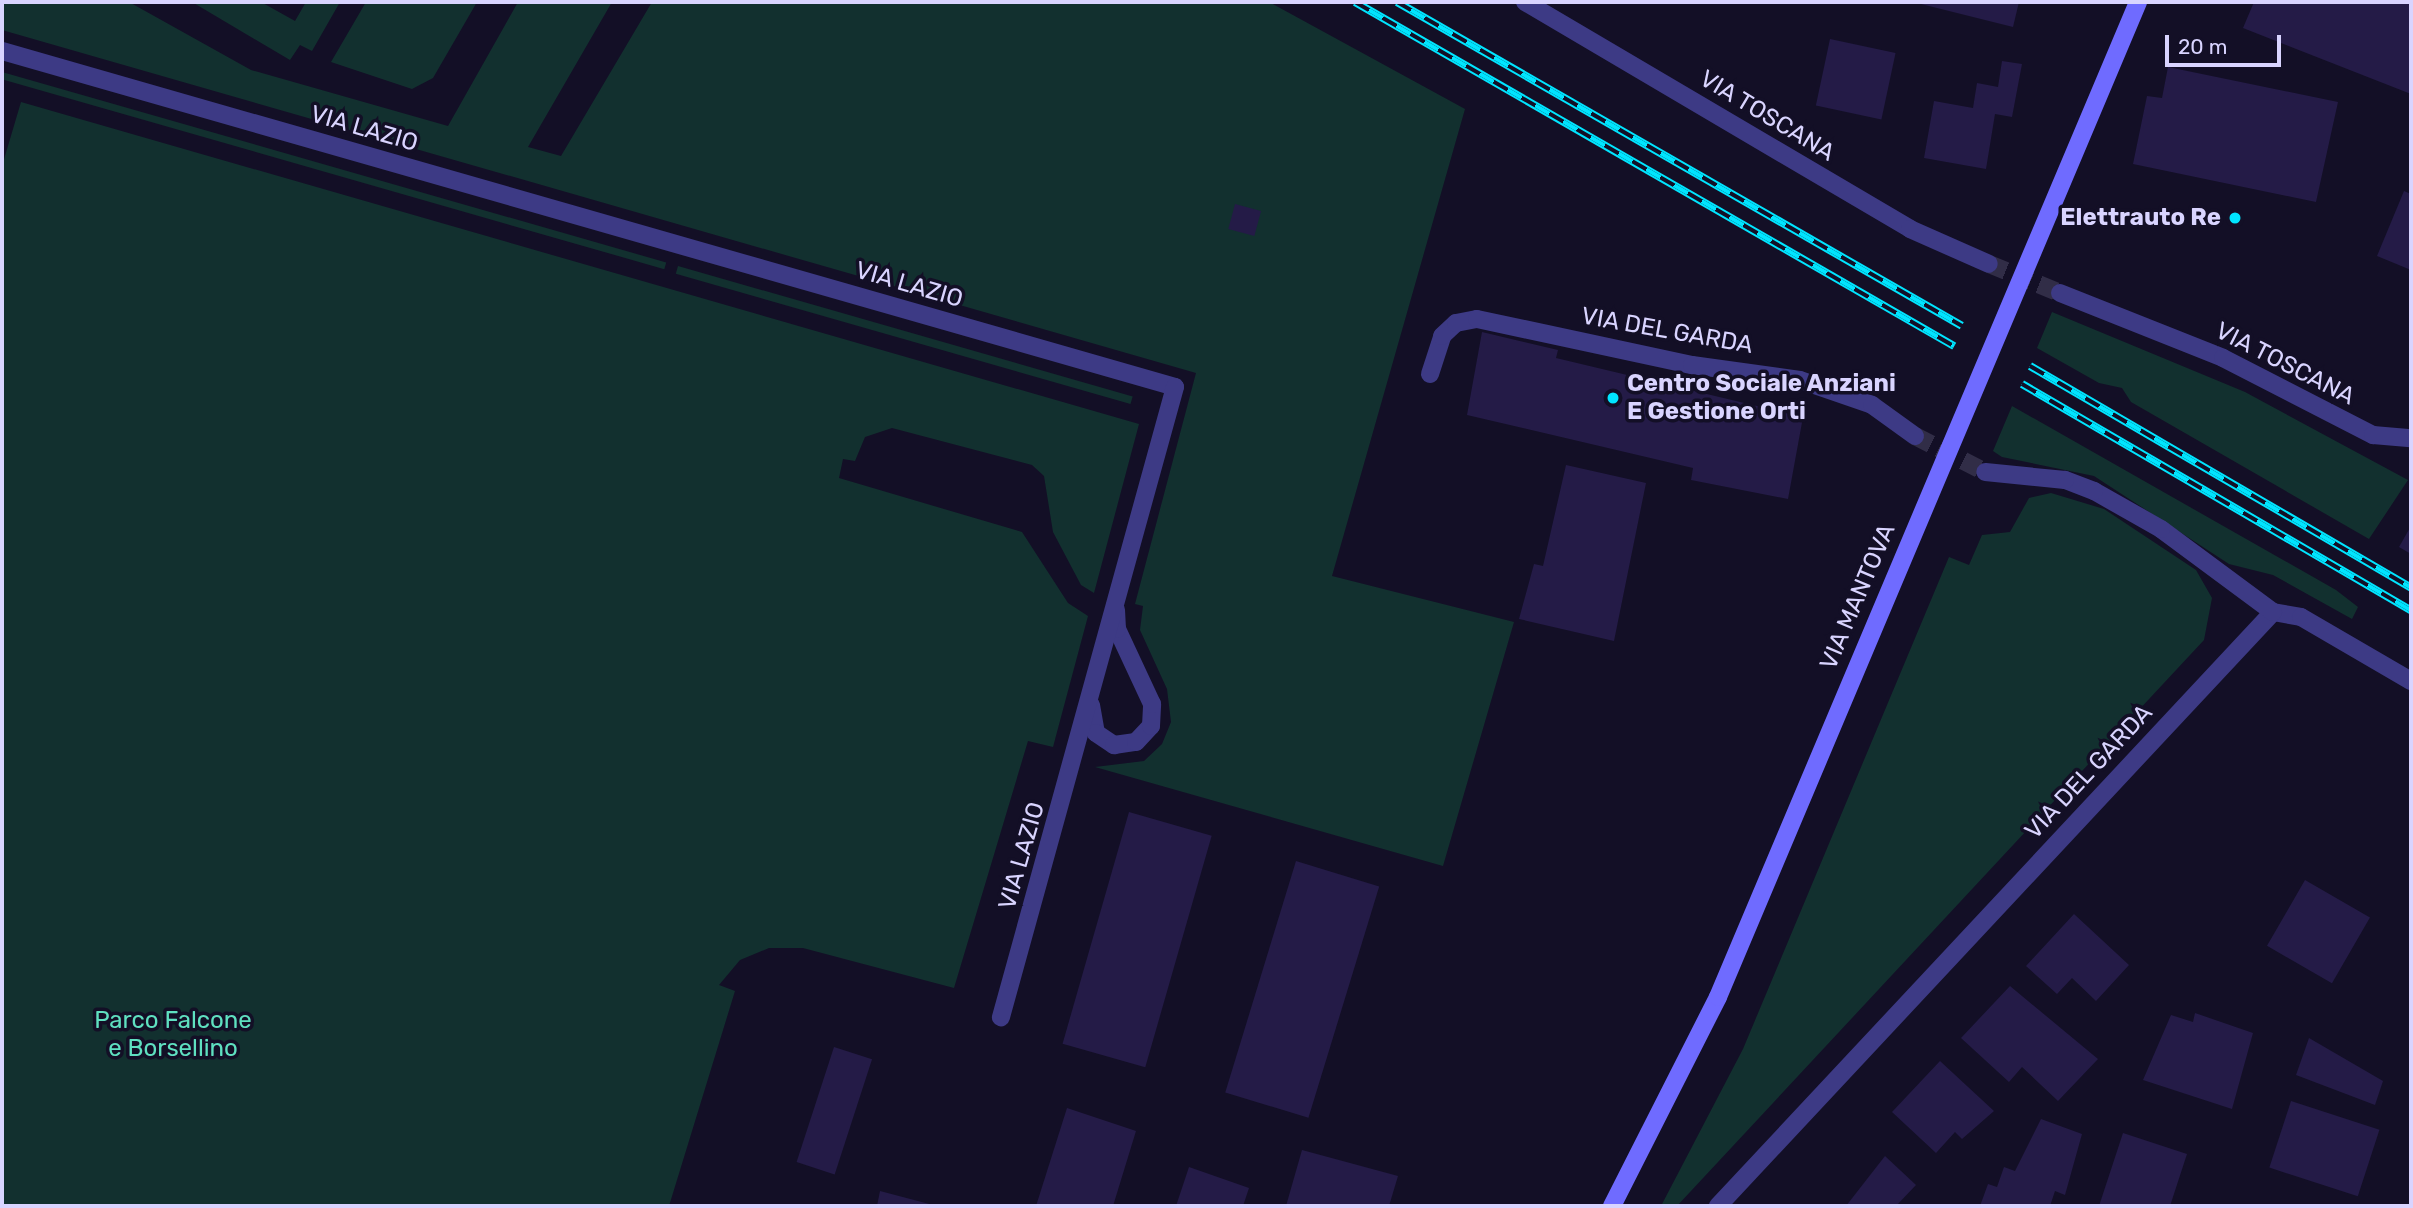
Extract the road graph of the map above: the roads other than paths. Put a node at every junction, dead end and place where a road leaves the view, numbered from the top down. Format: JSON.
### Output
{"nodes":[{"id":1,"x":1525,"y":2,"type":"edge"},
{"id":2,"x":2138,"y":2,"type":"edge"},
{"id":3,"x":2,"y":51,"type":"edge"},
{"id":4,"x":1989,"y":264,"type":"tunnel mouth"},
{"id":5,"x":2060,"y":293,"type":"tunnel mouth"},
{"id":6,"x":1430,"y":374,"type":"dead end"},
{"id":7,"x":1915,"y":436,"type":"tunnel mouth"},
{"id":8,"x":2411,"y":438,"type":"edge"},
{"id":9,"x":1984,"y":472,"type":"tunnel mouth"},
{"id":10,"x":1116,"y":610,"type":"junction"},
{"id":11,"x":2273,"y":612,"type":"junction"},
{"id":12,"x":2411,"y":681,"type":"edge"},
{"id":13,"x":1091,"y":705,"type":"junction"},
{"id":14,"x":1001,"y":1017,"type":"dead end"},
{"id":15,"x":1612,"y":1206,"type":"edge"},
{"id":16,"x":1718,"y":1206,"type":"edge"}],
"edges":[{"from":1,"to":4,"type":"street","name":"VIA TOSCANA"},
{"from":2,"to":15,"type":"main road","name":"VIA MANTOVA"},
{"from":3,"to":10,"type":"street","name":"VIA LAZIO"},
{"from":5,"to":8,"type":"street","name":"VIA TOSCANA"},
{"from":6,"to":7,"type":"street","name":"VIA DEL GARDA"},
{"from":9,"to":11,"type":"street"},
{"from":10,"to":13,"type":"street","name":"VIA LAZIO"},
{"from":10,"to":13,"type":"street"},
{"from":11,"to":12,"type":"street"},
{"from":11,"to":16,"type":"street","name":"VIA DEL GARDA"},
{"from":13,"to":14,"type":"street","name":"VIA LAZIO"}]}
